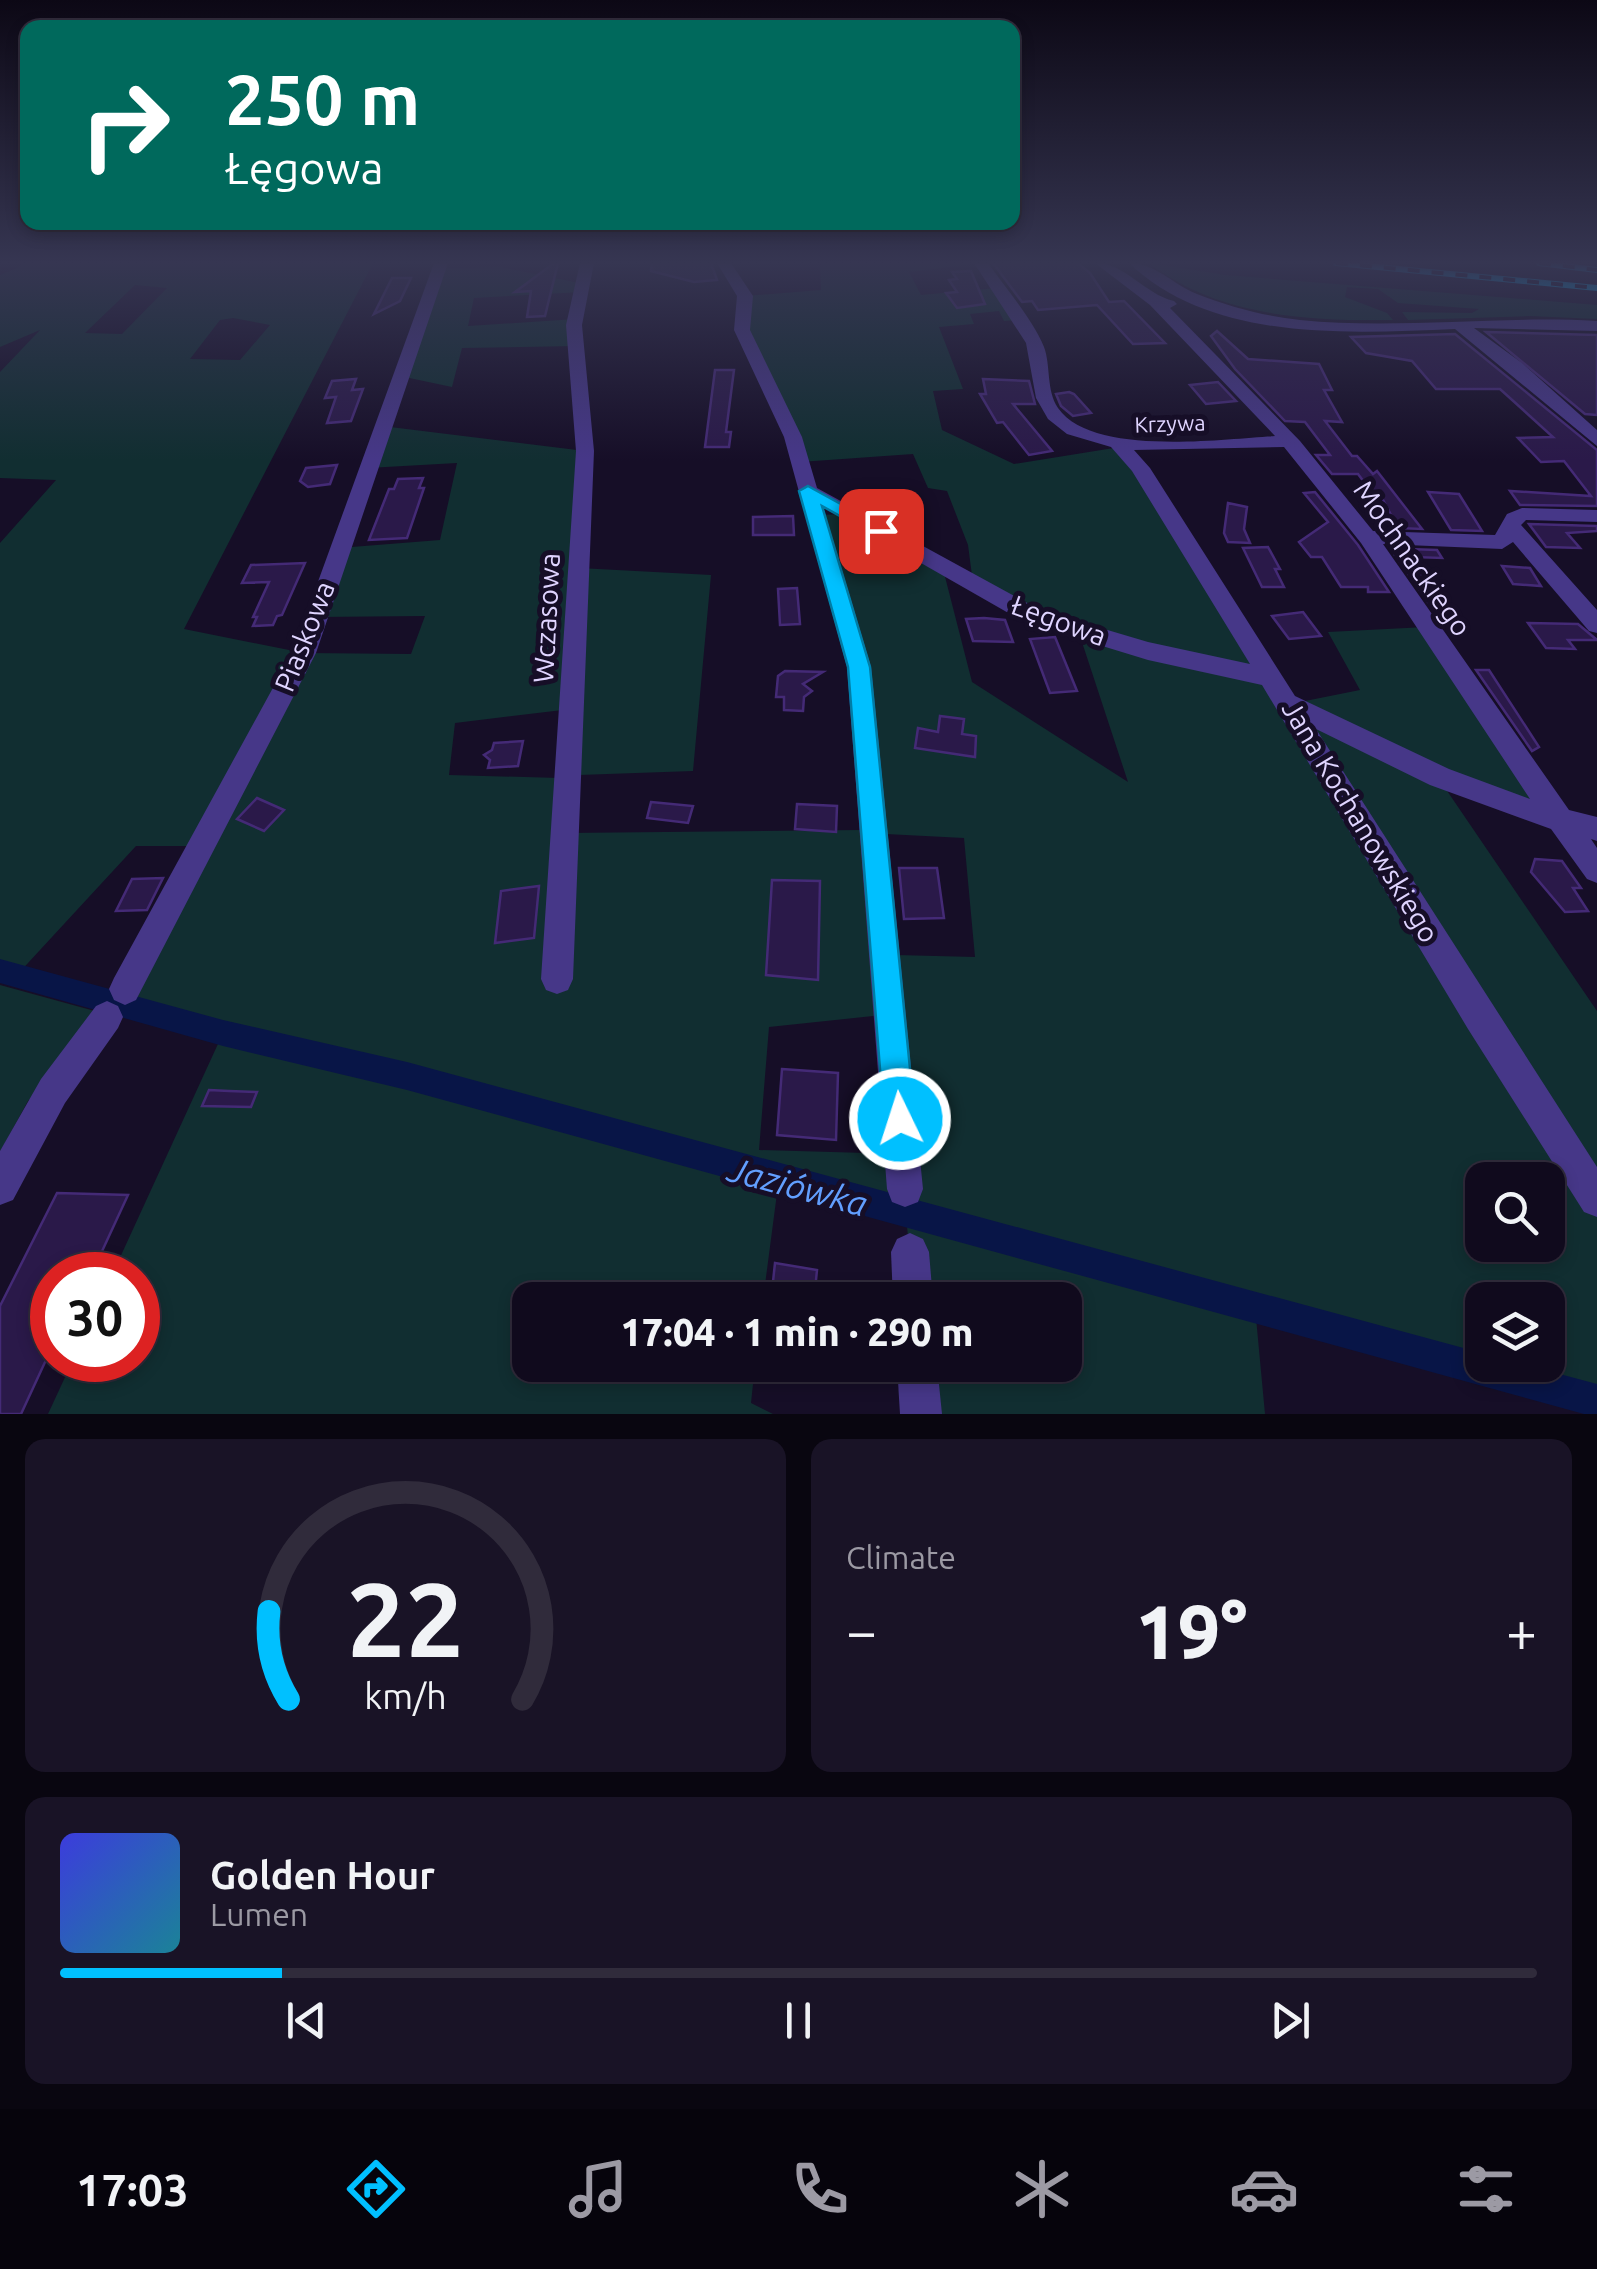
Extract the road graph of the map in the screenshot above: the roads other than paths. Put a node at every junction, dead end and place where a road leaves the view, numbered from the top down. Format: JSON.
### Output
{"nodes":[{"id":1,"x":418,"y":329,"type":"edge"},
{"id":2,"x":574,"y":329,"type":"edge"},
{"id":3,"x":742,"y":329,"type":"edge"},
{"id":4,"x":1025,"y":329,"type":"edge"},
{"id":5,"x":1181,"y":329,"type":"edge"},
{"id":6,"x":1466,"y":329,"type":"edge"},
{"id":7,"x":1597,"y":440,"type":"edge"},
{"id":8,"x":1288,"y":441,"type":"junction"},
{"id":9,"x":1120,"y":447,"type":"junction"},
{"id":10,"x":808,"y":491,"type":"junction"},
{"id":11,"x":1597,"y":516,"type":"edge"},
{"id":12,"x":1512,"y":528,"type":"junction"},
{"id":13,"x":1367,"y":536,"type":"junction"},
{"id":14,"x":1597,"y":625,"type":"edge"},
{"id":15,"x":1274,"y":678,"type":"junction"},
{"id":16,"x":1290,"y":704,"type":"junction"},
{"id":17,"x":1560,"y":821,"type":"junction"},
{"id":18,"x":1597,"y":830,"type":"edge"},
{"id":19,"x":1597,"y":870,"type":"edge"},
{"id":20,"x":557,"y":979,"type":"dead end"},
{"id":21,"x":0,"y":1188,"type":"edge"},
{"id":22,"x":905,"y":1189,"type":"dead end"},
{"id":23,"x":1597,"y":1199,"type":"edge"},
{"id":24,"x":910,"y":1252,"type":"dead end"},
{"id":25,"x":912,"y":1282,"type":"edge"},
{"id":26,"x":919,"y":1382,"type":"edge"},
{"id":27,"x":921,"y":1414,"type":"edge"}],
"edges":[{"from":1,"to":21,"type":"street","name":"Piaskowa"},
{"from":2,"to":20,"type":"street","name":"Wczasowa"},
{"from":3,"to":10,"type":"street"},
{"from":4,"to":9,"type":"street","name":"Krzywa"},
{"from":5,"to":8,"type":"street","name":"Mochnackiego"},
{"from":6,"to":7,"type":"street"},
{"from":8,"to":9,"type":"street","name":"Krzywa"},
{"from":8,"to":13,"type":"street","name":"Mochnackiego"},
{"from":9,"to":15,"type":"street","name":"Jana Kochanowskiego"},
{"from":10,"to":15,"type":"street","name":"Łęgowa"},
{"from":10,"to":22,"type":"street"},
{"from":11,"to":12,"type":"street"},
{"from":12,"to":13,"type":"street"},
{"from":12,"to":14,"type":"street"},
{"from":13,"to":17,"type":"street","name":"Mochnackiego"},
{"from":15,"to":16,"type":"street","name":"Jana Kochanowskiego"},
{"from":16,"to":17,"type":"street"},
{"from":16,"to":23,"type":"street","name":"Jana Kochanowskiego"},
{"from":17,"to":18,"type":"street"},
{"from":17,"to":19,"type":"street","name":"Mochnackiego"},
{"from":24,"to":25,"type":"street"},
{"from":26,"to":27,"type":"street"}]}
